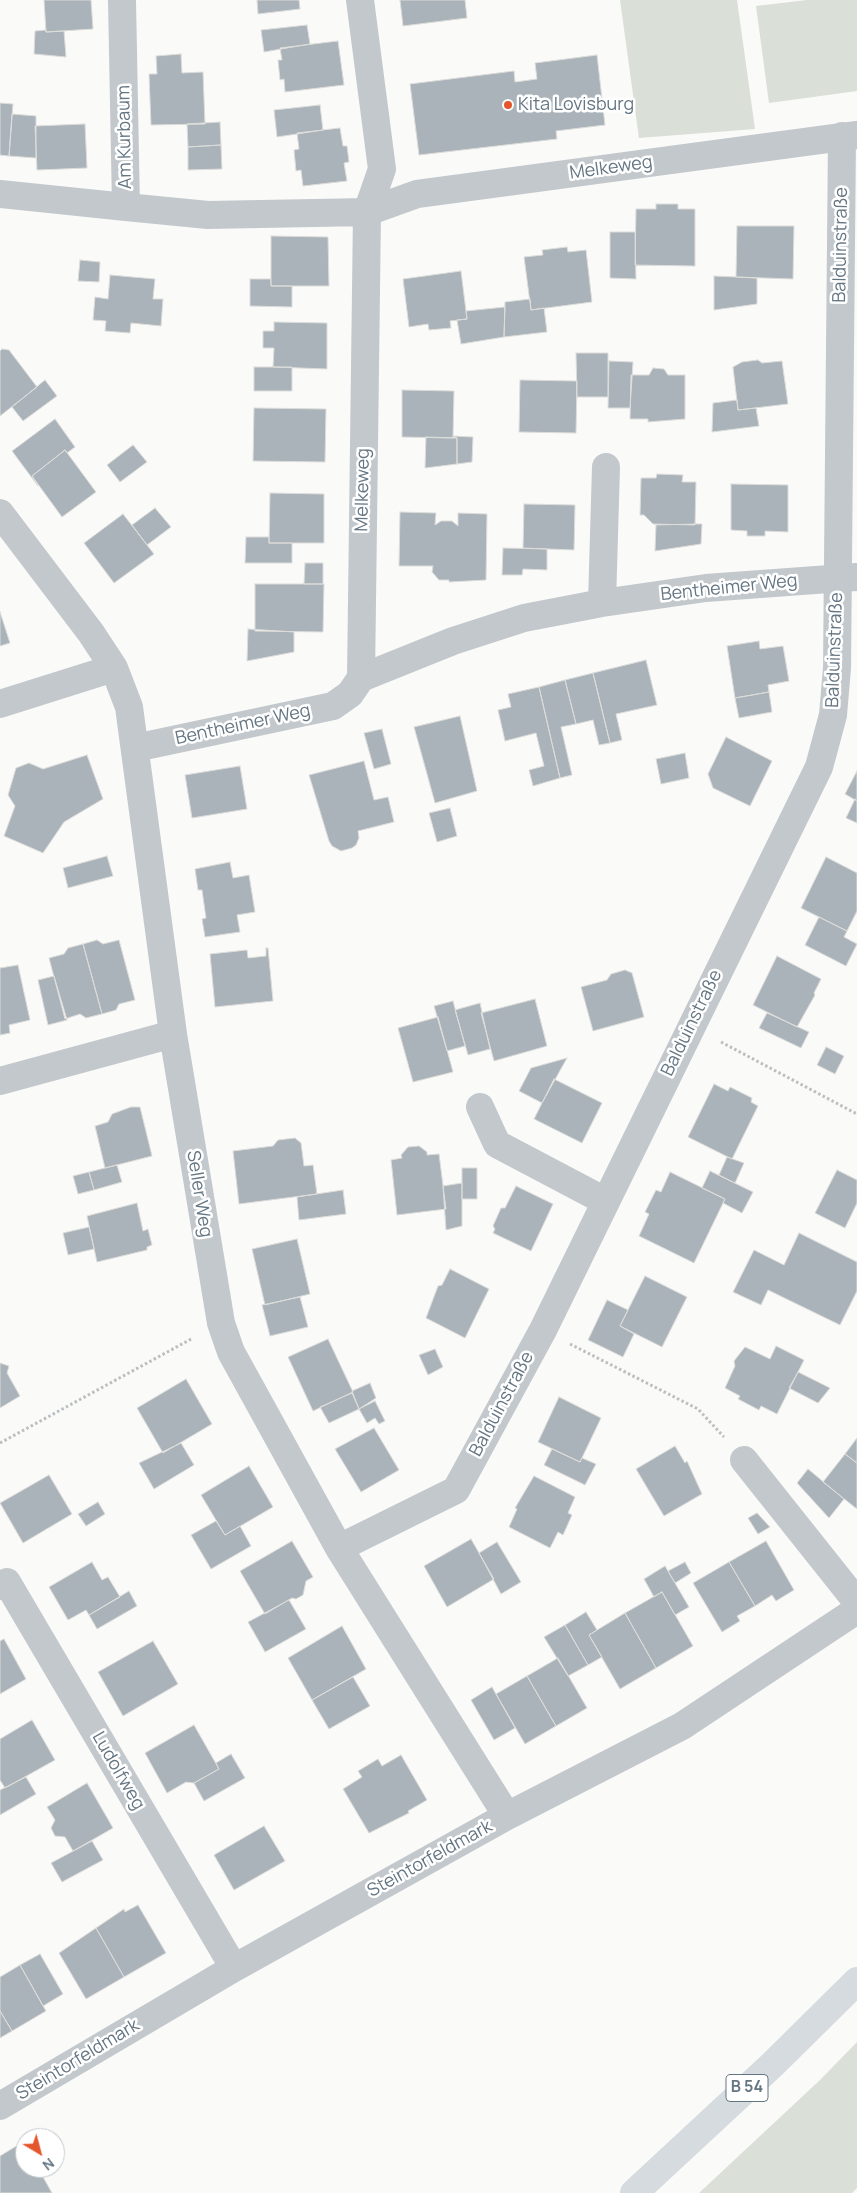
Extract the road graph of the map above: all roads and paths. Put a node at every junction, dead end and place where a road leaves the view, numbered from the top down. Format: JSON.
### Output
{"nodes":[{"id":1,"x":122,"y":0,"type":"edge"},
{"id":2,"x":360,"y":0,"type":"edge"},
{"id":3,"x":850,"y":136,"type":"edge"},
{"id":4,"x":0,"y":194,"type":"edge"},
{"id":5,"x":126,"y":207,"type":"junction"},
{"id":6,"x":367,"y":212,"type":"junction"},
{"id":7,"x":606,"y":467,"type":"dead end"},
{"id":8,"x":0,"y":513,"type":"edge"},
{"id":9,"x":847,"y":577,"type":"edge"},
{"id":10,"x":602,"y":603,"type":"junction"},
{"id":11,"x":114,"y":668,"type":"junction"},
{"id":12,"x":361,"y":678,"type":"junction"},
{"id":13,"x":0,"y":704,"type":"edge"},
{"id":14,"x":136,"y":748,"type":"junction"},
{"id":15,"x":691,"y":1026,"type":"junction"},
{"id":16,"x":173,"y":1034,"type":"junction"},
{"id":17,"x":0,"y":1081,"type":"edge"},
{"id":18,"x":480,"y":1107,"type":"dead end"},
{"id":19,"x":857,"y":1114,"type":"edge"},
{"id":20,"x":605,"y":1201,"type":"junction"},
{"id":21,"x":221,"y":1323,"type":"junction"},
{"id":22,"x":543,"y":1330,"type":"junction"},
{"id":23,"x":0,"y":1443,"type":"edge"},
{"id":24,"x":744,"y":1460,"type":"joint"},
{"id":25,"x":339,"y":1548,"type":"junction"},
{"id":26,"x":0,"y":1586,"type":"edge"},
{"id":27,"x":857,"y":1602,"type":"edge"},
{"id":28,"x":857,"y":1610,"type":"edge"},
{"id":29,"x":507,"y":1816,"type":"junction"},
{"id":30,"x":234,"y":1968,"type":"junction"},
{"id":31,"x":857,"y":1981,"type":"edge"},
{"id":32,"x":0,"y":2106,"type":"edge"},
{"id":33,"x":634,"y":2193,"type":"edge"}],
"edges":[{"from":1,"to":5,"type":"street","name":"Am Kurbaum"},
{"from":2,"to":6,"type":"street","name":"Melkeweg"},
{"from":3,"to":6,"type":"street","name":"Melkeweg"},
{"from":3,"to":9,"type":"street","name":"Balduinstraße"},
{"from":4,"to":5,"type":"street","name":"Am Kurbaum"},
{"from":5,"to":6,"type":"street","name":"Melkeweg"},
{"from":6,"to":12,"type":"street","name":"Melkeweg"},
{"from":7,"to":10,"type":"street"},
{"from":8,"to":11,"type":"street"},
{"from":9,"to":10,"type":"street","name":"Bentheimer Weg"},
{"from":9,"to":15,"type":"street","name":"Balduinstraße"},
{"from":10,"to":12,"type":"street","name":"Bentheimer Weg"},
{"from":11,"to":13,"type":"street"},
{"from":11,"to":14,"type":"street"},
{"from":12,"to":14,"type":"street","name":"Bentheimer Weg"},
{"from":14,"to":16,"type":"street","name":"Seller Weg"},
{"from":15,"to":19,"type":"path"},
{"from":15,"to":20,"type":"street","name":"Balduinstraße"},
{"from":16,"to":17,"type":"street"},
{"from":16,"to":21,"type":"street","name":"Seller Weg"},
{"from":18,"to":20,"type":"street"},
{"from":20,"to":22,"type":"street","name":"Balduinstraße"},
{"from":21,"to":23,"type":"path"},
{"from":21,"to":25,"type":"street","name":"Seller Weg"},
{"from":22,"to":24,"type":"path"},
{"from":22,"to":25,"type":"street","name":"Balduinstraße"},
{"from":24,"to":27,"type":"street"},
{"from":25,"to":29,"type":"street"},
{"from":26,"to":30,"type":"street","name":"Ludolfweg"},
{"from":28,"to":29,"type":"street","name":"Steintorfeldmark"},
{"from":29,"to":30,"type":"street","name":"Steintorfeldmark"},
{"from":30,"to":32,"type":"street","name":"Steintorfeldmark"},
{"from":31,"to":33,"type":"highway","number":"B 54"}]}
